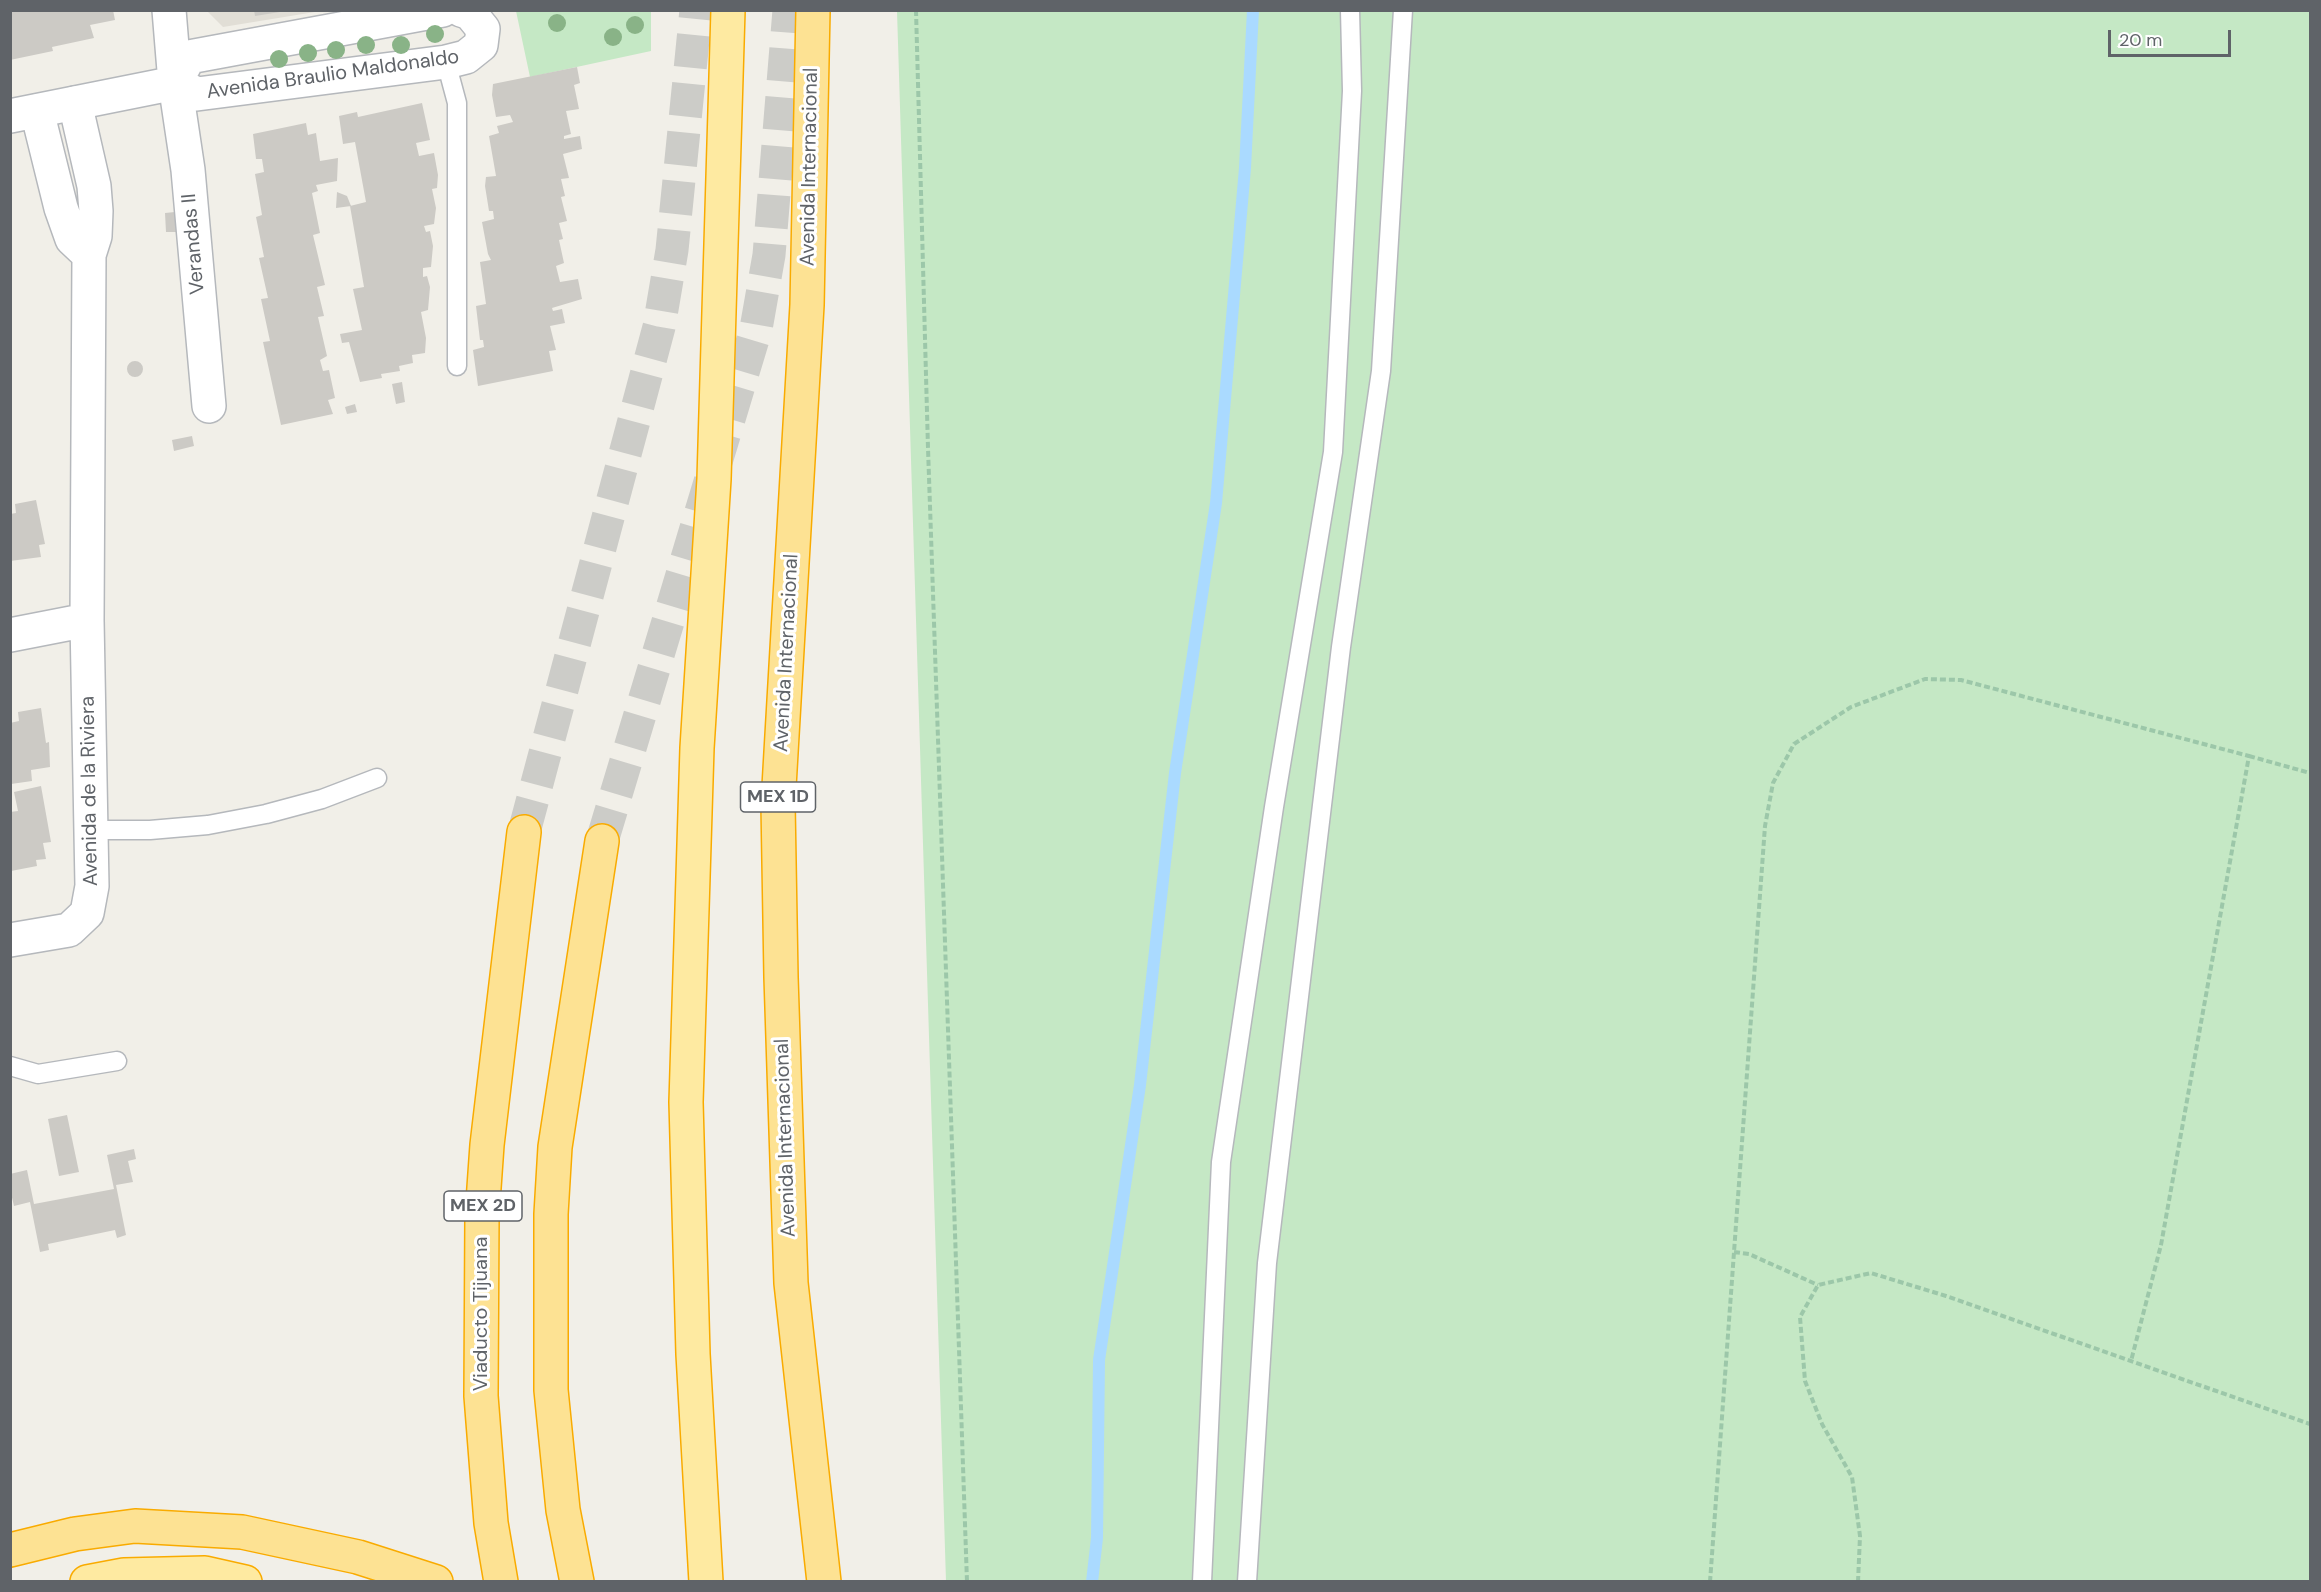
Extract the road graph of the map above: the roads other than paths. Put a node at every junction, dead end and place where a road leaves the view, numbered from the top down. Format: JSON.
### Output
{"nodes":[{"id":1,"x":169,"y":10,"type":"edge"},
{"id":2,"x":443,"y":10,"type":"edge"},
{"id":3,"x":462,"y":10,"type":"edge"},
{"id":4,"x":728,"y":10,"type":"edge"},
{"id":5,"x":813,"y":10,"type":"edge"},
{"id":6,"x":1350,"y":10,"type":"edge"},
{"id":7,"x":1403,"y":10,"type":"edge"},
{"id":8,"x":446,"y":62,"type":"junction"},
{"id":9,"x":175,"y":83,"type":"junction"},
{"id":10,"x":75,"y":103,"type":"junction"},
{"id":11,"x":24,"y":114,"type":"edge"},
{"id":12,"x":89,"y":255,"type":"junction"},
{"id":13,"x":457,"y":366,"type":"dead end"},
{"id":14,"x":209,"y":406,"type":"dead end"},
{"id":15,"x":87,"y":620,"type":"junction"},
{"id":16,"x":10,"y":635,"type":"edge"},
{"id":17,"x":377,"y":778,"type":"dead end"},
{"id":18,"x":92,"y":830,"type":"junction"},
{"id":19,"x":524,"y":832,"type":"tunnel mouth"},
{"id":20,"x":602,"y":841,"type":"tunnel mouth"},
{"id":21,"x":10,"y":940,"type":"edge"},
{"id":22,"x":117,"y":1061,"type":"dead end"},
{"id":23,"x":10,"y":1066,"type":"edge"},
{"id":24,"x":10,"y":1550,"type":"edge"},
{"id":25,"x":87,"y":1581,"type":"edge"},
{"id":26,"x":245,"y":1581,"type":"edge"},
{"id":27,"x":436,"y":1581,"type":"edge"},
{"id":28,"x":501,"y":1581,"type":"edge"},
{"id":29,"x":577,"y":1581,"type":"edge"},
{"id":30,"x":706,"y":1581,"type":"edge"},
{"id":31,"x":824,"y":1581,"type":"edge"},
{"id":32,"x":1202,"y":1581,"type":"edge"},
{"id":33,"x":1247,"y":1581,"type":"edge"}],
"edges":[{"from":1,"to":9,"type":"street","name":"Verandas II"},
{"from":2,"to":9,"type":"street","name":"Avenida Braulio Maldonaldo"},
{"from":3,"to":8,"type":"street","name":"Avenida Braulio Maldonaldo"},
{"from":4,"to":30,"type":"highway"},
{"from":5,"to":31,"type":"highway","name":"Avenida Internacional","number":"MEX 1D"},
{"from":6,"to":32,"type":"lane"},
{"from":7,"to":33,"type":"lane"},
{"from":8,"to":9,"type":"street","name":"Avenida Braulio Maldonaldo"},
{"from":8,"to":13,"type":"lane"},
{"from":9,"to":10,"type":"street"},
{"from":9,"to":14,"type":"street","name":"Verandas II"},
{"from":10,"to":11,"type":"street"},
{"from":10,"to":12,"type":"street","name":"Avenida de la Riviera"},
{"from":11,"to":12,"type":"street"},
{"from":12,"to":15,"type":"street","name":"Avenida de la Riviera"},
{"from":15,"to":16,"type":"street"},
{"from":15,"to":18,"type":"street","name":"Avenida de la Riviera"},
{"from":17,"to":18,"type":"lane"},
{"from":18,"to":21,"type":"street","name":"Avenida de la Riviera"},
{"from":19,"to":28,"type":"highway","name":"Viaducto Tijuana","number":"MEX 2D"},
{"from":20,"to":29,"type":"highway"},
{"from":22,"to":23,"type":"lane"},
{"from":24,"to":27,"type":"highway"},
{"from":25,"to":26,"type":"highway"}]}
